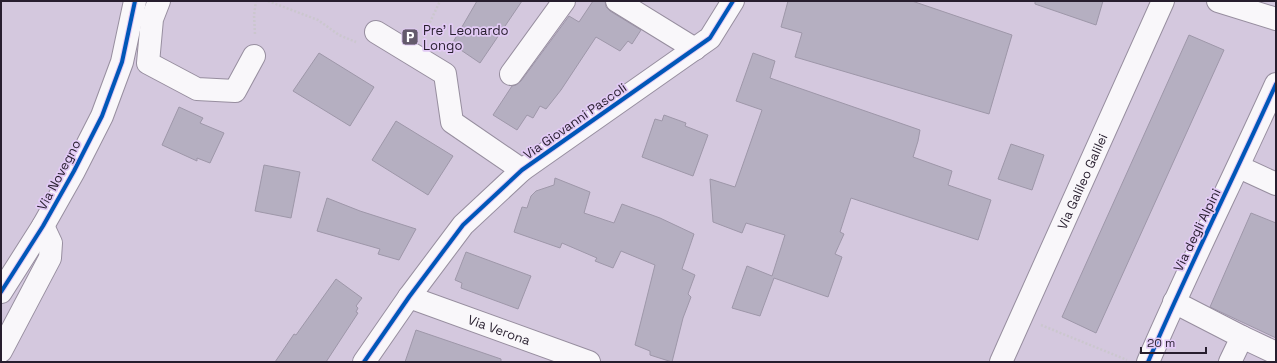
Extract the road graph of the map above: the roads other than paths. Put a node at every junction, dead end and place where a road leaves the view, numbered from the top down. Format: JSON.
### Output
{"nodes":[{"id":1,"x":135,"y":1,"type":"edge"},
{"id":2,"x":159,"y":1,"type":"edge"},
{"id":3,"x":564,"y":1,"type":"edge"},
{"id":4,"x":617,"y":1,"type":"edge"},
{"id":5,"x":733,"y":1,"type":"edge"},
{"id":6,"x":1163,"y":1,"type":"edge"},
{"id":7,"x":1218,"y":1,"type":"edge"},
{"id":8,"x":1276,"y":19,"type":"edge"},
{"id":9,"x":376,"y":32,"type":"road end"},
{"id":10,"x":695,"y":49,"type":"junction"},
{"id":11,"x":254,"y":56,"type":"road end"},
{"id":12,"x":511,"y":74,"type":"dead end"},
{"id":13,"x":1276,"y":84,"type":"edge"},
{"id":14,"x":1239,"y":167,"type":"junction"},
{"id":15,"x":522,"y":170,"type":"junction"},
{"id":16,"x":1276,"y":184,"type":"edge"},
{"id":17,"x":43,"y":226,"type":"junction"},
{"id":18,"x":1,"y":292,"type":"edge"},
{"id":19,"x":409,"y":297,"type":"junction"},
{"id":20,"x":1174,"y":302,"type":"junction"},
{"id":21,"x":1242,"y":337,"type":"junction"},
{"id":22,"x":1,"y":351,"type":"edge"},
{"id":23,"x":1276,"y":353,"type":"edge"},
{"id":24,"x":364,"y":362,"type":"edge"},
{"id":25,"x":589,"y":362,"type":"edge"},
{"id":26,"x":1001,"y":362,"type":"edge"},
{"id":27,"x":1148,"y":362,"type":"edge"},
{"id":28,"x":1230,"y":362,"type":"edge"}],
"edges":[{"from":1,"to":17,"type":"street","name":"Via Novegno"},
{"from":2,"to":11,"type":"street"},
{"from":3,"to":12,"type":"street"},
{"from":4,"to":10,"type":"street"},
{"from":5,"to":10,"type":"street","name":"Via Giovanni Pascoli"},
{"from":6,"to":26,"type":"street","name":"Via Galileo Galilei"},
{"from":7,"to":8,"type":"street"},
{"from":9,"to":15,"type":"street"},
{"from":10,"to":15,"type":"street","name":"Via Giovanni Pascoli"},
{"from":13,"to":14,"type":"street","name":"Via degli Alpini"},
{"from":14,"to":16,"type":"street"},
{"from":14,"to":20,"type":"street","name":"Via degli Alpini"},
{"from":15,"to":19,"type":"street","name":"Via Giovanni Pascoli"},
{"from":17,"to":18,"type":"street","name":"Via Novegno"},
{"from":17,"to":22,"type":"street"},
{"from":19,"to":24,"type":"street","name":"Via Giovanni Pascoli"},
{"from":19,"to":25,"type":"street","name":"Via Verona"},
{"from":20,"to":21,"type":"street"},
{"from":20,"to":27,"type":"street","name":"Via degli Alpini"},
{"from":21,"to":23,"type":"street"},
{"from":21,"to":28,"type":"street"}]}
